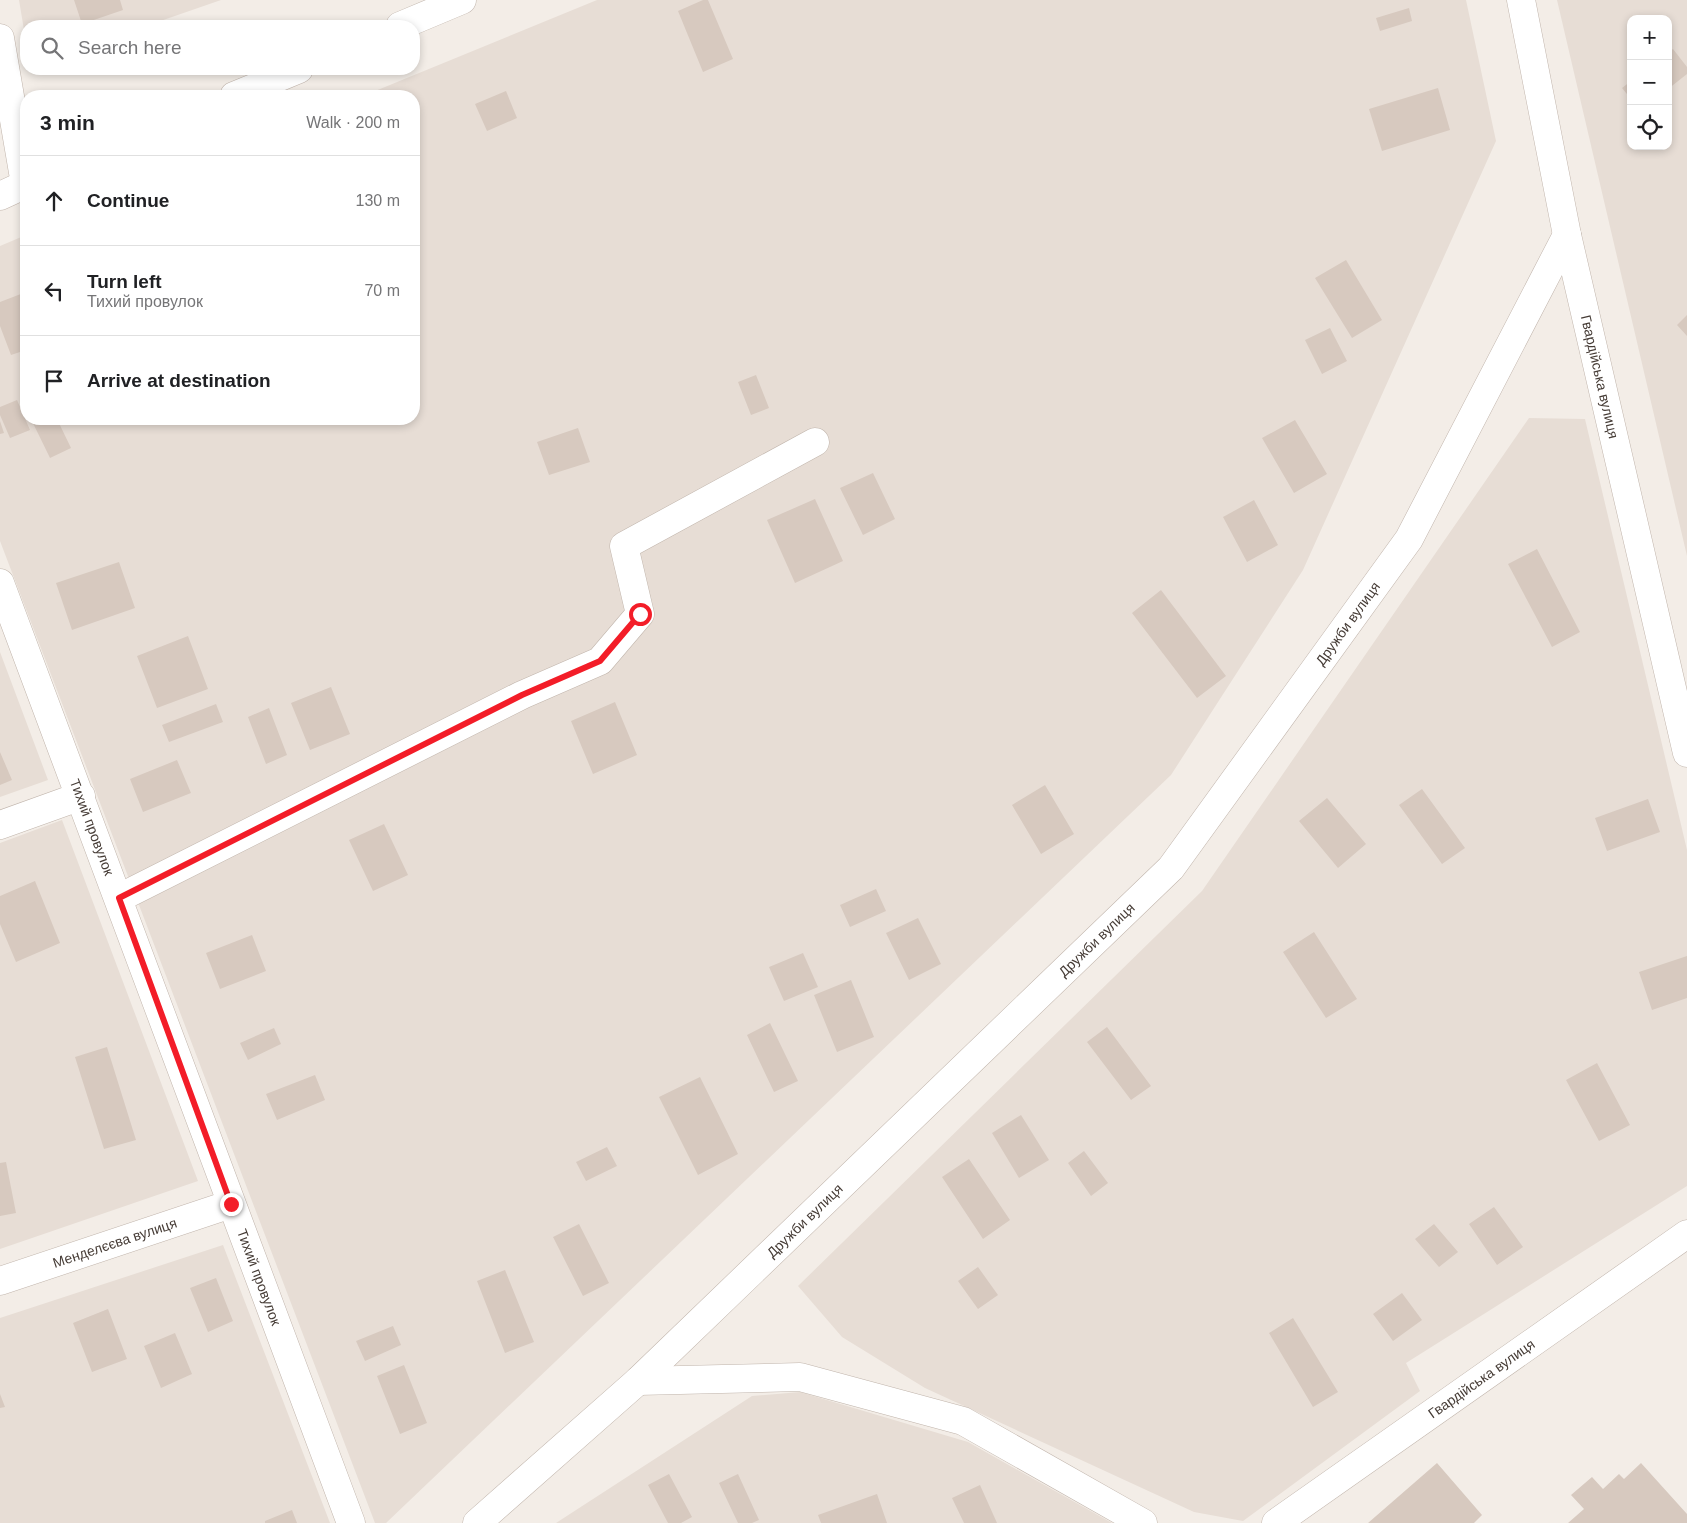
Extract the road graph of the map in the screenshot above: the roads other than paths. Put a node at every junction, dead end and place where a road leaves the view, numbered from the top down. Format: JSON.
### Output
{"nodes":[{"id":1,"x":462,"y":0,"type":"edge"},
{"id":2,"x":1521,"y":0,"type":"edge"},
{"id":3,"x":414,"y":20,"type":"edge"},
{"id":4,"x":0,"y":38,"type":"edge"},
{"id":5,"x":285,"y":75,"type":"edge"},
{"id":6,"x":248,"y":90,"type":"edge"},
{"id":7,"x":20,"y":150,"type":"edge"},
{"id":8,"x":20,"y":187,"type":"edge"},
{"id":9,"x":0,"y":196,"type":"edge"},
{"id":10,"x":1567,"y":235,"type":"junction"},
{"id":11,"x":815,"y":442,"type":"dead end"},
{"id":12,"x":0,"y":583,"type":"edge"},
{"id":13,"x":1687,"y":753,"type":"edge"},
{"id":14,"x":81,"y":796,"type":"junction"},
{"id":15,"x":0,"y":825,"type":"edge"},
{"id":16,"x":119,"y":898,"type":"junction"},
{"id":17,"x":231,"y":1204,"type":"junction"},
{"id":18,"x":1687,"y":1234,"type":"edge"},
{"id":19,"x":0,"y":1282,"type":"edge"},
{"id":20,"x":638,"y":1381,"type":"junction"},
{"id":21,"x":351,"y":1523,"type":"edge"},
{"id":22,"x":477,"y":1523,"type":"edge"},
{"id":23,"x":1143,"y":1523,"type":"edge"},
{"id":24,"x":1276,"y":1523,"type":"edge"}],
"edges":[{"from":1,"to":3,"type":"street"},
{"from":2,"to":10,"type":"street","name":"Гвардійська вулиця"},
{"from":4,"to":7,"type":"street"},
{"from":5,"to":6,"type":"street"},
{"from":8,"to":9,"type":"street"},
{"from":10,"to":13,"type":"street","name":"Гвардійська вулиця"},
{"from":10,"to":20,"type":"street","name":"Дружби вулиця"},
{"from":11,"to":16,"type":"street"},
{"from":12,"to":14,"type":"street","name":"Тихий провулок"},
{"from":14,"to":15,"type":"street"},
{"from":14,"to":16,"type":"street","name":"Тихий провулок"},
{"from":16,"to":17,"type":"street","name":"Тихий провулок"},
{"from":17,"to":19,"type":"street","name":"Менделєєва вулиця"},
{"from":17,"to":21,"type":"street","name":"Тихий провулок"},
{"from":18,"to":24,"type":"street","name":"Гвардійська вулиця"},
{"from":20,"to":22,"type":"street","name":"Дружби вулиця"},
{"from":20,"to":23,"type":"street"}]}
